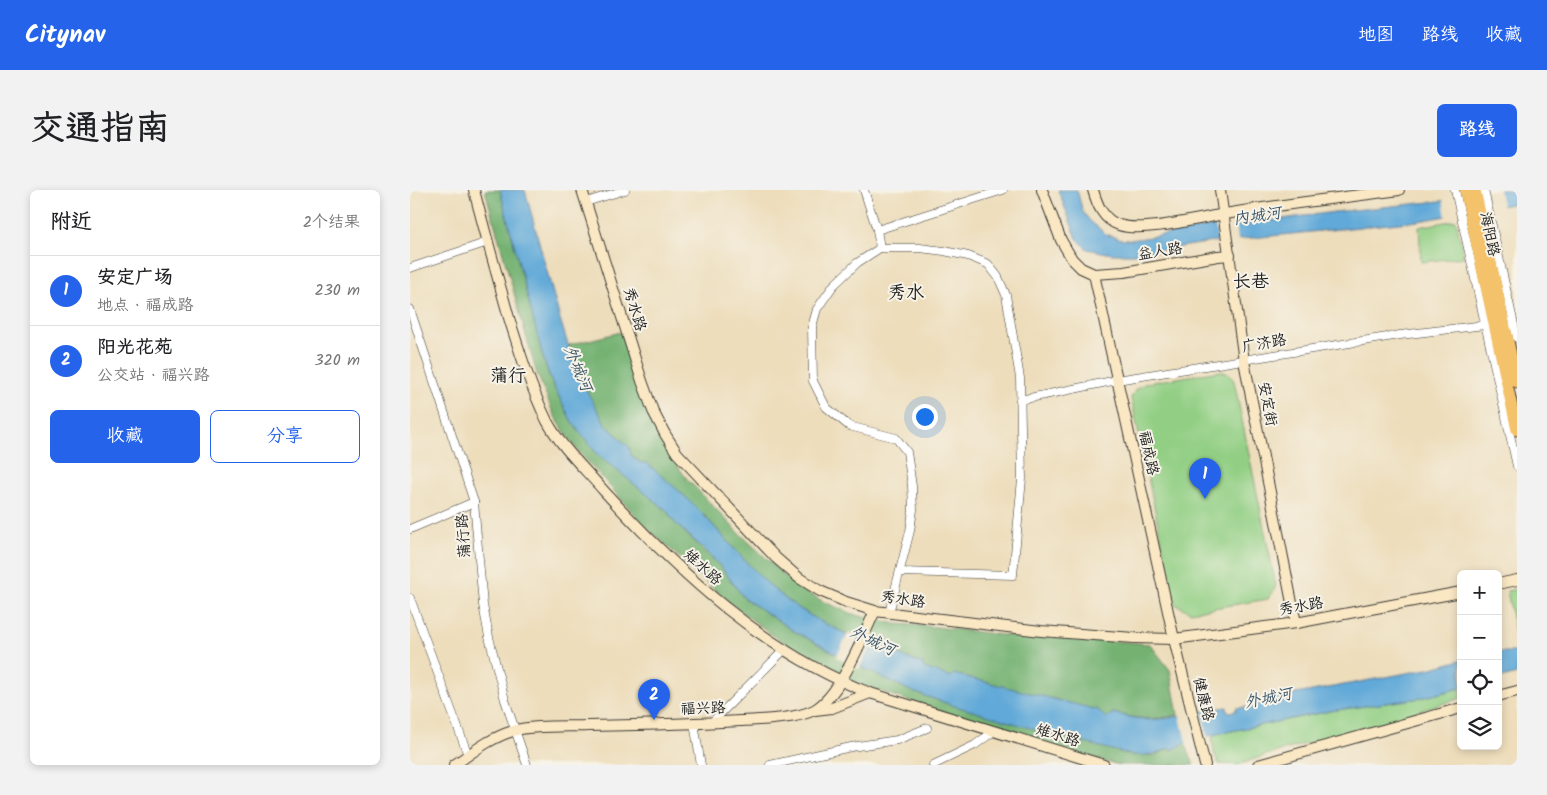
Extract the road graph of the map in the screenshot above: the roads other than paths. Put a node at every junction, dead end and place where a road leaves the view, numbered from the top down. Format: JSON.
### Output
{"nodes":[{"id":1,"x":474,"y":190,"type":"edge"},
{"id":2,"x":582,"y":190,"type":"edge"},
{"id":3,"x":625,"y":190,"type":"edge"},
{"id":4,"x":864,"y":190,"type":"edge"},
{"id":5,"x":1003,"y":190,"type":"edge"},
{"id":6,"x":1042,"y":190,"type":"edge"},
{"id":7,"x":1093,"y":190,"type":"edge"},
{"id":8,"x":1220,"y":190,"type":"edge"},
{"id":9,"x":1399,"y":190,"type":"edge"},
{"id":10,"x":1470,"y":192,"type":"edge"},
{"id":11,"x":586,"y":202,"type":"junction"},
{"id":12,"x":1224,"y":217,"type":"junction"},
{"id":13,"x":1476,"y":219,"type":"junction"},
{"id":14,"x":878,"y":230,"type":"junction"},
{"id":15,"x":488,"y":242,"type":"junction"},
{"id":16,"x":880,"y":248,"type":"junction"},
{"id":17,"x":1230,"y":253,"type":"junction"},
{"id":18,"x":410,"y":268,"type":"edge"},
{"id":19,"x":1094,"y":274,"type":"junction"},
{"id":20,"x":410,"y":309,"type":"edge"},
{"id":21,"x":1499,"y":326,"type":"junction"},
{"id":22,"x":1517,"y":338,"type":"edge"},
{"id":23,"x":1244,"y":361,"type":"junction"},
{"id":24,"x":1118,"y":380,"type":"junction"},
{"id":25,"x":1517,"y":382,"type":"edge"},
{"id":26,"x":1020,"y":400,"type":"junction"},
{"id":27,"x":1517,"y":430,"type":"edge"},
{"id":28,"x":1517,"y":466,"type":"edge"},
{"id":29,"x":474,"y":502,"type":"junction"},
{"id":30,"x":410,"y":529,"type":"edge"},
{"id":31,"x":900,"y":572,"type":"junction"},
{"id":32,"x":1517,"y":580,"type":"edge"},
{"id":33,"x":1502,"y":583,"type":"edge"},
{"id":34,"x":1457,"y":593,"type":"edge"},
{"id":35,"x":410,"y":598,"type":"edge"},
{"id":36,"x":875,"y":611,"type":"junction"},
{"id":37,"x":889,"y":613,"type":"junction"},
{"id":38,"x":1296,"y":623,"type":"junction"},
{"id":39,"x":1174,"y":639,"type":"junction"},
{"id":40,"x":785,"y":649,"type":"junction"},
{"id":41,"x":842,"y":677,"type":"junction"},
{"id":42,"x":1517,"y":691,"type":"edge"},
{"id":43,"x":870,"y":693,"type":"junction"},
{"id":44,"x":1502,"y":695,"type":"edge"},
{"id":45,"x":1457,"y":709,"type":"edge"},
{"id":46,"x":814,"y":710,"type":"junction"},
{"id":47,"x":694,"y":723,"type":"junction"},
{"id":48,"x":711,"y":723,"type":"junction"},
{"id":49,"x":927,"y":728,"type":"dead end"},
{"id":50,"x":515,"y":730,"type":"junction"},
{"id":51,"x":994,"y":731,"type":"junction"},
{"id":52,"x":468,"y":755,"type":"junction"},
{"id":53,"x":813,"y":761,"type":"edge"},
{"id":54,"x":1204,"y":762,"type":"edge"},
{"id":55,"x":454,"y":765,"type":"edge"},
{"id":56,"x":526,"y":765,"type":"edge"},
{"id":57,"x":701,"y":765,"type":"edge"},
{"id":58,"x":770,"y":765,"type":"edge"},
{"id":59,"x":934,"y":765,"type":"edge"},
{"id":60,"x":1104,"y":765,"type":"edge"},
{"id":61,"x":1258,"y":765,"type":"edge"}],
"edges":[{"from":1,"to":15,"type":"street","name":"雉水路"},
{"from":2,"to":11,"type":"street","name":"秀水路"},
{"from":3,"to":11,"type":"street"},
{"from":4,"to":14,"type":"street"},
{"from":5,"to":14,"type":"street"},
{"from":6,"to":19,"type":"street"},
{"from":7,"to":12,"type":"street"},
{"from":8,"to":12,"type":"street","name":"安定街"},
{"from":9,"to":12,"type":"street"},
{"from":10,"to":13,"type":"main road","name":"海阳路"},
{"from":10,"to":13,"type":"street"},
{"from":11,"to":36,"type":"street","name":"秀水路"},
{"from":12,"to":17,"type":"street","name":"安定街"},
{"from":13,"to":21,"type":"main road","name":"海阳路"},
{"from":13,"to":21,"type":"street"},
{"from":14,"to":16,"type":"street"},
{"from":15,"to":18,"type":"street"},
{"from":15,"to":40,"type":"street","name":"雉水路"},
{"from":16,"to":26,"type":"street"},
{"from":16,"to":31,"type":"street"},
{"from":17,"to":19,"type":"street","name":"益人路"},
{"from":17,"to":23,"type":"street","name":"安定街"},
{"from":19,"to":24,"type":"street","name":"福成路"},
{"from":20,"to":29,"type":"street","name":"蒲行路"},
{"from":21,"to":22,"type":"street"},
{"from":21,"to":23,"type":"street","name":"广济路"},
{"from":21,"to":25,"type":"main road","name":"海阳路"},
{"from":21,"to":27,"type":"main road","name":"海阳路"},
{"from":21,"to":28,"type":"street"},
{"from":23,"to":24,"type":"street","name":"广济路"},
{"from":23,"to":38,"type":"street","name":"安定街"},
{"from":24,"to":26,"type":"street","name":"广济路"},
{"from":24,"to":39,"type":"street","name":"福成路"},
{"from":26,"to":31,"type":"street"},
{"from":29,"to":30,"type":"street"},
{"from":29,"to":50,"type":"street","name":"蒲行路"},
{"from":31,"to":37,"type":"street"},
{"from":32,"to":33,"type":"street"},
{"from":34,"to":38,"type":"street","name":"秀水路"},
{"from":35,"to":52,"type":"street"},
{"from":36,"to":37,"type":"street","name":"秀水路"},
{"from":36,"to":41,"type":"street","name":"福兴路"},
{"from":37,"to":39,"type":"street","name":"秀水路"},
{"from":38,"to":39,"type":"street","name":"秀水路"},
{"from":39,"to":54,"type":"street","name":"健康路"},
{"from":40,"to":41,"type":"street","name":"雉水路"},
{"from":40,"to":48,"type":"street"},
{"from":41,"to":43,"type":"street","name":"雉水路"},
{"from":41,"to":46,"type":"street","name":"福兴路"},
{"from":42,"to":44,"type":"street"},
{"from":43,"to":46,"type":"street"},
{"from":43,"to":51,"type":"street","name":"雉水路"},
{"from":45,"to":61,"type":"street"},
{"from":46,"to":48,"type":"street","name":"福兴路"},
{"from":47,"to":48,"type":"street","name":"福兴路"},
{"from":47,"to":50,"type":"street","name":"福兴路"},
{"from":47,"to":57,"type":"street"},
{"from":49,"to":53,"type":"street"},
{"from":50,"to":52,"type":"street","name":"福兴路"},
{"from":50,"to":56,"type":"street","name":"蒲行路"},
{"from":51,"to":59,"type":"street"},
{"from":51,"to":60,"type":"street","name":"雉水路"},
{"from":52,"to":55,"type":"street","name":"福兴路"},
{"from":53,"to":58,"type":"street"}]}
